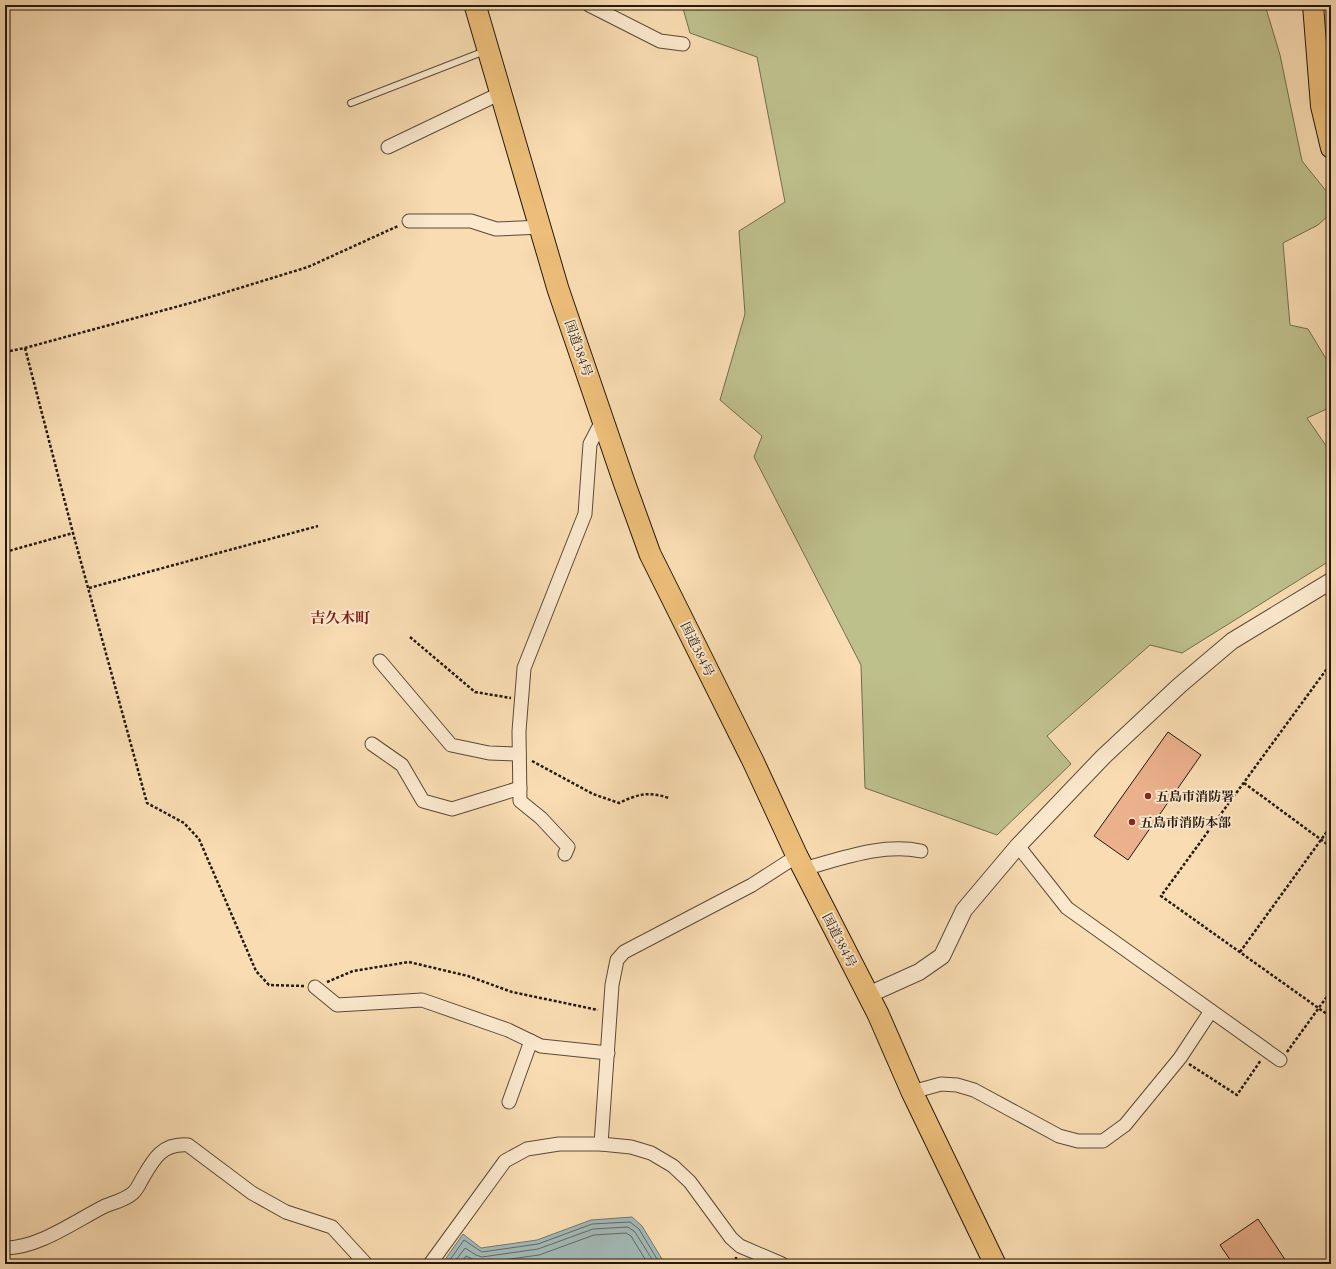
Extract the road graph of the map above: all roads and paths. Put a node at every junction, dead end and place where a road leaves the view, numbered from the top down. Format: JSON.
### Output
{"nodes":[{"id":1,"x":475,"y":5,"type":"edge"},
{"id":2,"x":589,"y":5,"type":"edge"},
{"id":3,"x":1314,"y":5,"type":"edge"},
{"id":4,"x":683,"y":44,"type":"dead end"},
{"id":5,"x":488,"y":50,"type":"junction"},
{"id":6,"x":501,"y":93,"type":"junction"},
{"id":7,"x":350,"y":103,"type":"dead end"},
{"id":8,"x":388,"y":147,"type":"dead end"},
{"id":9,"x":1331,"y":148,"type":"edge"},
{"id":10,"x":409,"y":221,"type":"joint"},
{"id":11,"x":542,"y":227,"type":"junction"},
{"id":12,"x":25,"y":348,"type":"junction"},
{"id":13,"x":5,"y":352,"type":"edge"},
{"id":14,"x":603,"y":419,"type":"junction"},
{"id":15,"x":318,"y":526,"type":"dead end"},
{"id":16,"x":73,"y":533,"type":"junction"},
{"id":17,"x":5,"y":552,"type":"edge"},
{"id":18,"x":1331,"y":581,"type":"edge"},
{"id":19,"x":89,"y":588,"type":"junction"},
{"id":20,"x":410,"y":637,"type":"dead end"},
{"id":21,"x":380,"y":660,"type":"dead end"},
{"id":22,"x":1331,"y":673,"type":"edge"},
{"id":23,"x":521,"y":700,"type":"junction"},
{"id":24,"x":372,"y":744,"type":"dead end"},
{"id":25,"x":519,"y":754,"type":"junction"},
{"id":26,"x":1244,"y":782,"type":"junction"},
{"id":27,"x":520,"y":788,"type":"junction"},
{"id":28,"x":669,"y":798,"type":"dead end"},
{"id":29,"x":1331,"y":826,"type":"edge"},
{"id":30,"x":1321,"y":839,"type":"junction"},
{"id":31,"x":1018,"y":846,"type":"junction"},
{"id":32,"x":1331,"y":847,"type":"edge"},
{"id":33,"x":921,"y":851,"type":"dead end"},
{"id":34,"x":565,"y":854,"type":"dead end"},
{"id":35,"x":800,"y":863,"type":"junction"},
{"id":36,"x":1240,"y":952,"type":"junction"},
{"id":37,"x":315,"y":987,"type":"junction"},
{"id":38,"x":1331,"y":991,"type":"edge"},
{"id":39,"x":868,"y":995,"type":"junction"},
{"id":40,"x":1319,"y":1008,"type":"junction"},
{"id":41,"x":1211,"y":1011,"type":"junction"},
{"id":42,"x":610,"y":1014,"type":"junction"},
{"id":43,"x":1331,"y":1017,"type":"edge"},
{"id":44,"x":531,"y":1041,"type":"junction"},
{"id":45,"x":1268,"y":1051,"type":"junction"},
{"id":46,"x":608,"y":1053,"type":"junction"},
{"id":47,"x":1180,"y":1058,"type":"junction"},
{"id":48,"x":1280,"y":1060,"type":"joint"},
{"id":49,"x":912,"y":1092,"type":"junction"},
{"id":50,"x":509,"y":1102,"type":"dead end"},
{"id":51,"x":601,"y":1144,"type":"junction"},
{"id":52,"x":5,"y":1248,"type":"edge"},
{"id":53,"x":366,"y":1264,"type":"edge"},
{"id":54,"x":430,"y":1264,"type":"edge"},
{"id":55,"x":782,"y":1264,"type":"edge"},
{"id":56,"x":995,"y":1264,"type":"edge"}],
"edges":[{"from":1,"to":5,"type":"highway","name":"国道384号"},
{"from":2,"to":4,"type":"street"},
{"from":3,"to":9,"type":"main road"},
{"from":5,"to":6,"type":"highway","name":"国道384号"},
{"from":5,"to":7,"type":"lane"},
{"from":6,"to":8,"type":"street"},
{"from":6,"to":11,"type":"highway","name":"国道384号"},
{"from":10,"to":11,"type":"street"},
{"from":10,"to":12,"type":"path"},
{"from":11,"to":14,"type":"highway","name":"国道384号"},
{"from":12,"to":13,"type":"path"},
{"from":12,"to":16,"type":"path"},
{"from":14,"to":23,"type":"street"},
{"from":14,"to":35,"type":"highway","name":"国道384号"},
{"from":15,"to":19,"type":"path"},
{"from":16,"to":17,"type":"path"},
{"from":16,"to":19,"type":"path"},
{"from":18,"to":31,"type":"street"},
{"from":19,"to":37,"type":"path"},
{"from":20,"to":23,"type":"path"},
{"from":21,"to":25,"type":"street"},
{"from":22,"to":26,"type":"path"},
{"from":23,"to":25,"type":"street"},
{"from":24,"to":27,"type":"street"},
{"from":25,"to":27,"type":"street"},
{"from":25,"to":28,"type":"path"},
{"from":26,"to":30,"type":"path"},
{"from":26,"to":36,"type":"path"},
{"from":27,"to":34,"type":"street"},
{"from":29,"to":30,"type":"path"},
{"from":30,"to":32,"type":"path"},
{"from":30,"to":36,"type":"path"},
{"from":31,"to":39,"type":"street"},
{"from":31,"to":41,"type":"street"},
{"from":33,"to":35,"type":"street"},
{"from":35,"to":39,"type":"highway","name":"国道384号"},
{"from":35,"to":42,"type":"street"},
{"from":36,"to":40,"type":"path"},
{"from":37,"to":42,"type":"path"},
{"from":37,"to":44,"type":"street"},
{"from":38,"to":40,"type":"path"},
{"from":39,"to":49,"type":"highway","name":"国道384号"},
{"from":40,"to":43,"type":"path"},
{"from":40,"to":48,"type":"path"},
{"from":41,"to":45,"type":"street"},
{"from":41,"to":47,"type":"street"},
{"from":42,"to":46,"type":"street"},
{"from":44,"to":46,"type":"street"},
{"from":44,"to":50,"type":"street"},
{"from":45,"to":47,"type":"path"},
{"from":45,"to":48,"type":"street"},
{"from":46,"to":51,"type":"street"},
{"from":47,"to":49,"type":"street"},
{"from":49,"to":56,"type":"highway","name":"国道384号"},
{"from":51,"to":54,"type":"street"},
{"from":51,"to":55,"type":"street"},
{"from":52,"to":53,"type":"street"}]}
